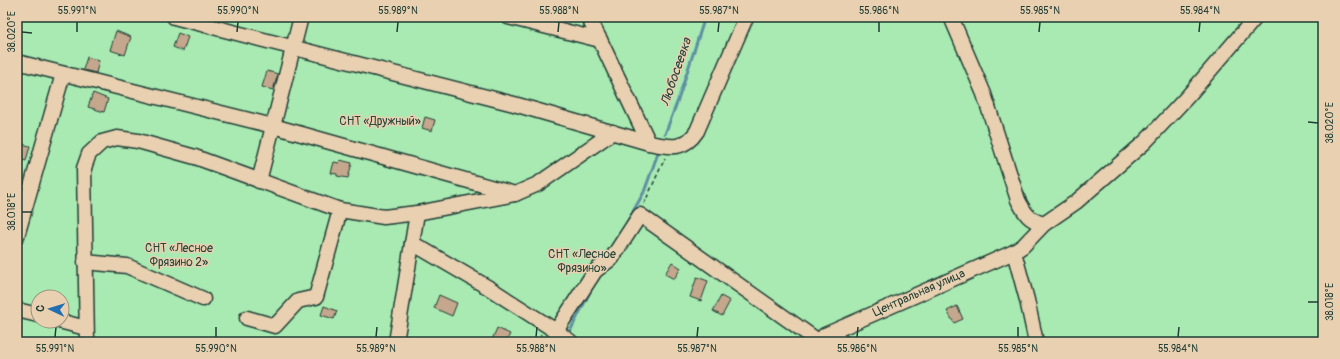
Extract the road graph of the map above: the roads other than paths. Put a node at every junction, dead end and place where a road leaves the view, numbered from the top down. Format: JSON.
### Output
{"nodes":[{"id":1,"x":174,"y":17,"type":"edge"},
{"id":2,"x":301,"y":17,"type":"edge"},
{"id":3,"x":508,"y":17,"type":"edge"},
{"id":4,"x":588,"y":17,"type":"edge"},
{"id":5,"x":747,"y":17,"type":"edge"},
{"id":6,"x":951,"y":17,"type":"edge"},
{"id":7,"x":1256,"y":17,"type":"edge"},
{"id":8,"x":600,"y":40,"type":"junction"},
{"id":9,"x":292,"y":48,"type":"junction"},
{"id":10,"x":17,"y":62,"type":"edge"},
{"id":11,"x":63,"y":74,"type":"junction"},
{"id":12,"x":273,"y":126,"type":"junction"},
{"id":13,"x":613,"y":132,"type":"junction"},
{"id":14,"x":649,"y":143,"type":"junction"},
{"id":15,"x":260,"y":181,"type":"junction"},
{"id":16,"x":515,"y":194,"type":"junction"},
{"id":17,"x":340,"y":210,"type":"junction"},
{"id":18,"x":417,"y":213,"type":"junction"},
{"id":19,"x":1044,"y":224,"type":"junction"},
{"id":20,"x":17,"y":236,"type":"edge"},
{"id":21,"x":412,"y":243,"type":"junction"},
{"id":22,"x":1018,"y":249,"type":"junction"},
{"id":23,"x":85,"y":262,"type":"junction"},
{"id":24,"x":203,"y":299,"type":"dead end"},
{"id":25,"x":17,"y":310,"type":"edge"},
{"id":26,"x":30,"y":314,"type":"edge"},
{"id":27,"x":247,"y":318,"type":"dead end"},
{"id":28,"x":70,"y":324,"type":"edge"},
{"id":29,"x":86,"y":328,"type":"junction"},
{"id":30,"x":556,"y":331,"type":"junction"},
{"id":31,"x":820,"y":339,"type":"edge"},
{"id":32,"x":87,"y":342,"type":"edge"},
{"id":33,"x":396,"y":342,"type":"edge"},
{"id":34,"x":571,"y":342,"type":"edge"},
{"id":35,"x":842,"y":342,"type":"edge"},
{"id":36,"x":1036,"y":342,"type":"edge"}],
"edges":[{"from":1,"to":9,"type":"street"},
{"from":2,"to":9,"type":"street"},
{"from":3,"to":8,"type":"street"},
{"from":4,"to":8,"type":"street"},
{"from":5,"to":14,"type":"street"},
{"from":6,"to":19,"type":"street"},
{"from":7,"to":19,"type":"street"},
{"from":8,"to":14,"type":"street"},
{"from":9,"to":12,"type":"street"},
{"from":9,"to":13,"type":"street"},
{"from":10,"to":11,"type":"street"},
{"from":11,"to":12,"type":"street"},
{"from":11,"to":20,"type":"street"},
{"from":12,"to":15,"type":"street"},
{"from":12,"to":16,"type":"street"},
{"from":13,"to":14,"type":"street"},
{"from":13,"to":16,"type":"street"},
{"from":15,"to":17,"type":"street"},
{"from":15,"to":23,"type":"street"},
{"from":16,"to":18,"type":"street"},
{"from":17,"to":18,"type":"street"},
{"from":17,"to":27,"type":"street"},
{"from":18,"to":21,"type":"street"},
{"from":19,"to":22,"type":"street"},
{"from":21,"to":30,"type":"street"},
{"from":21,"to":33,"type":"street"},
{"from":22,"to":31,"type":"street","name":"Центральная улица"},
{"from":22,"to":36,"type":"street"},
{"from":23,"to":24,"type":"street"},
{"from":23,"to":29,"type":"street"},
{"from":25,"to":26,"type":"street"},
{"from":28,"to":29,"type":"street"},
{"from":29,"to":32,"type":"street"},
{"from":30,"to":31,"type":"street"},
{"from":30,"to":34,"type":"street"},
{"from":31,"to":35,"type":"street"}]}
